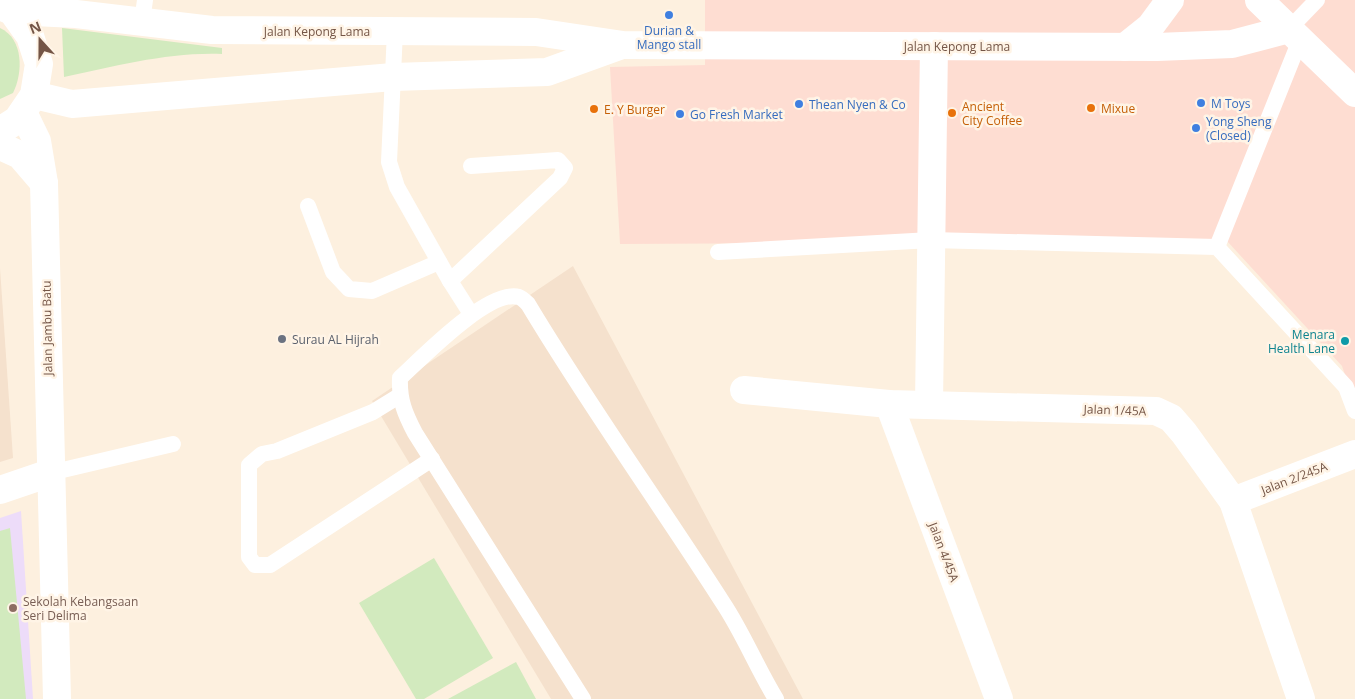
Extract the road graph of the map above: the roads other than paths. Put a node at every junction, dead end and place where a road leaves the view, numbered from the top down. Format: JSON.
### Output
{"nodes":[{"id":1,"x":1170,"y":0,"type":"edge"},
{"id":2,"x":1259,"y":0,"type":"edge"},
{"id":3,"x":1317,"y":0,"type":"edge"},
{"id":4,"x":6,"y":8,"type":"edge"},
{"id":5,"x":144,"y":11,"type":"edge"},
{"id":6,"x":396,"y":31,"type":"junction"},
{"id":7,"x":1294,"y":34,"type":"junction"},
{"id":8,"x":623,"y":45,"type":"junction"},
{"id":9,"x":934,"y":46,"type":"junction"},
{"id":10,"x":1125,"y":46,"type":"junction"},
{"id":11,"x":393,"y":77,"type":"junction"},
{"id":12,"x":1355,"y":94,"type":"edge"},
{"id":13,"x":28,"y":103,"type":"junction"},
{"id":14,"x":0,"y":132,"type":"edge"},
{"id":15,"x":0,"y":146,"type":"edge"},
{"id":16,"x":471,"y":166,"type":"dead end"},
{"id":17,"x":44,"y":183,"type":"junction"},
{"id":18,"x":308,"y":206,"type":"dead end"},
{"id":19,"x":931,"y":240,"type":"junction"},
{"id":20,"x":1217,"y":247,"type":"junction"},
{"id":21,"x":718,"y":252,"type":"dead end"},
{"id":22,"x":439,"y":262,"type":"junction"},
{"id":23,"x":450,"y":281,"type":"junction"},
{"id":24,"x":471,"y":314,"type":"junction"},
{"id":25,"x":744,"y":390,"type":"dead end"},
{"id":26,"x":400,"y":396,"type":"junction"},
{"id":27,"x":889,"y":404,"type":"junction"},
{"id":28,"x":929,"y":404,"type":"junction"},
{"id":29,"x":1355,"y":411,"type":"edge"},
{"id":30,"x":173,"y":444,"type":"dead end"},
{"id":31,"x":1355,"y":454,"type":"edge"},
{"id":32,"x":432,"y":460,"type":"junction"},
{"id":33,"x":50,"y":473,"type":"junction"},
{"id":34,"x":0,"y":490,"type":"edge"},
{"id":35,"x":1233,"y":501,"type":"junction"},
{"id":36,"x":57,"y":699,"type":"edge"},
{"id":37,"x":583,"y":699,"type":"edge"},
{"id":38,"x":776,"y":699,"type":"edge"},
{"id":39,"x":999,"y":699,"type":"edge"},
{"id":40,"x":1301,"y":699,"type":"edge"}],
"edges":[{"from":1,"to":10,"type":"street"},
{"from":2,"to":7,"type":"street"},
{"from":3,"to":7,"type":"lane"},
{"from":4,"to":5,"type":"street","name":"Jalan Kepong Lama"},
{"from":4,"to":13,"type":"street"},
{"from":5,"to":6,"type":"street","name":"Jalan Kepong Lama"},
{"from":6,"to":8,"type":"street","name":"Jalan Kepong Lama"},
{"from":6,"to":11,"type":"lane"},
{"from":7,"to":10,"type":"street","name":"Jalan Kepong Lama"},
{"from":7,"to":12,"type":"street"},
{"from":7,"to":20,"type":"lane"},
{"from":8,"to":9,"type":"street","name":"Jalan Kepong Lama"},
{"from":8,"to":11,"type":"street","name":"Jalan Kepong Lama"},
{"from":9,"to":10,"type":"street","name":"Jalan Kepong Lama"},
{"from":9,"to":19,"type":"street"},
{"from":11,"to":13,"type":"street","name":"Jalan Kepong Lama"},
{"from":11,"to":22,"type":"lane"},
{"from":13,"to":14,"type":"street"},
{"from":13,"to":17,"type":"street","name":"Jalan Jambu Batu"},
{"from":15,"to":17,"type":"street"},
{"from":16,"to":23,"type":"lane"},
{"from":17,"to":33,"type":"street","name":"Jalan Jambu Batu"},
{"from":18,"to":22,"type":"lane"},
{"from":19,"to":20,"type":"lane"},
{"from":19,"to":21,"type":"lane"},
{"from":19,"to":28,"type":"street"},
{"from":20,"to":29,"type":"lane"},
{"from":22,"to":23,"type":"lane"},
{"from":23,"to":24,"type":"lane"},
{"from":24,"to":26,"type":"lane"},
{"from":24,"to":38,"type":"lane"},
{"from":25,"to":27,"type":"street","name":"Jalan 1/45A"},
{"from":26,"to":32,"type":"lane"},
{"from":26,"to":32,"type":"lane"},
{"from":27,"to":28,"type":"street","name":"Jalan 1/45A"},
{"from":27,"to":39,"type":"street","name":"Jalan 4/45A"},
{"from":28,"to":35,"type":"street","name":"Jalan 1/45A"},
{"from":30,"to":33,"type":"lane"},
{"from":31,"to":35,"type":"street","name":"Jalan 2/245A"},
{"from":32,"to":37,"type":"lane"},
{"from":33,"to":34,"type":"street"},
{"from":33,"to":36,"type":"street","name":"Jalan Jambu Batu"},
{"from":35,"to":40,"type":"street","name":"Jalan 1/45A"}]}
